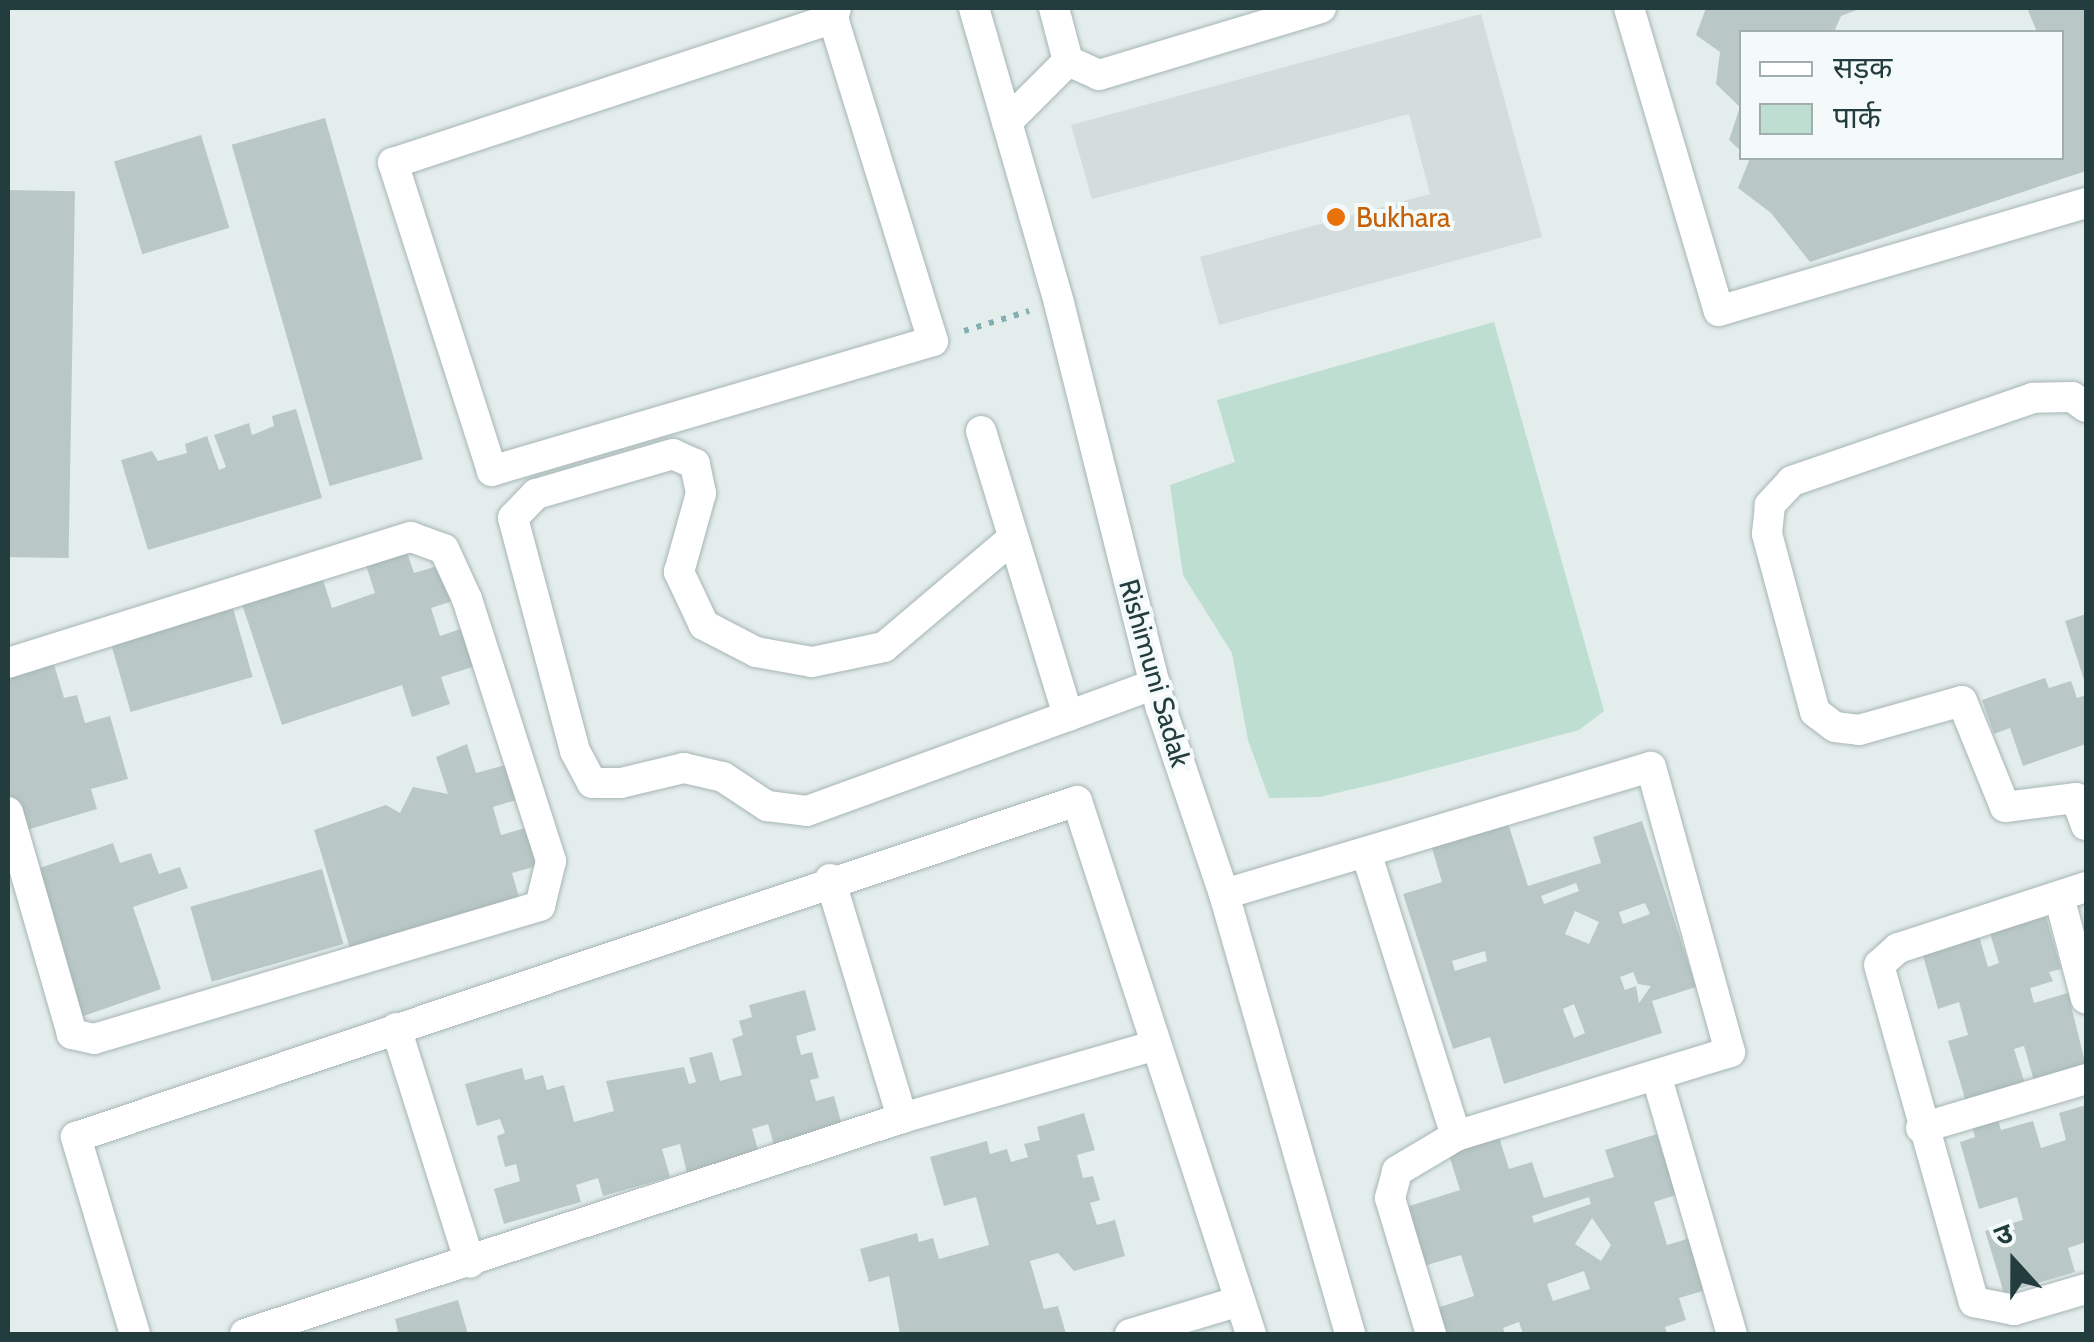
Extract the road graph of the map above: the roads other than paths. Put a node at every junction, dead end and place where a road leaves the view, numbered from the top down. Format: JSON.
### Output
{"nodes":[{"id":1,"x":974,"y":8,"type":"edge"},
{"id":2,"x":1054,"y":8,"type":"edge"},
{"id":3,"x":1321,"y":8,"type":"edge"},
{"id":4,"x":1628,"y":8,"type":"edge"},
{"id":5,"x":834,"y":13,"type":"edge"},
{"id":6,"x":1068,"y":61,"type":"junction"},
{"id":7,"x":1007,"y":122,"type":"junction"},
{"id":8,"x":2086,"y":202,"type":"edge"},
{"id":9,"x":2086,"y":407,"type":"edge"},
{"id":10,"x":981,"y":431,"type":"dead end"},
{"id":11,"x":1014,"y":538,"type":"junction"},
{"id":12,"x":8,"y":663,"type":"edge"},
{"id":13,"x":1155,"y":684,"type":"junction"},
{"id":14,"x":1068,"y":716,"type":"junction"},
{"id":15,"x":8,"y":812,"type":"edge"},
{"id":16,"x":2086,"y":825,"type":"edge"},
{"id":17,"x":1366,"y":852,"type":"junction"},
{"id":18,"x":830,"y":880,"type":"junction"},
{"id":19,"x":2073,"y":892,"type":"edge"},
{"id":20,"x":1224,"y":894,"type":"junction"},
{"id":21,"x":2086,"y":999,"type":"edge"},
{"id":22,"x":396,"y":1028,"type":"junction"},
{"id":23,"x":1156,"y":1046,"type":"junction"},
{"id":24,"x":1658,"y":1078,"type":"junction"},
{"id":25,"x":2086,"y":1079,"type":"edge"},
{"id":26,"x":902,"y":1118,"type":"junction"},
{"id":27,"x":1921,"y":1128,"type":"junction"},
{"id":28,"x":1456,"y":1136,"type":"junction"},
{"id":29,"x":470,"y":1262,"type":"junction"},
{"id":30,"x":2086,"y":1288,"type":"edge"},
{"id":31,"x":1240,"y":1302,"type":"junction"},
{"id":32,"x":134,"y":1334,"type":"edge"},
{"id":33,"x":245,"y":1334,"type":"edge"},
{"id":34,"x":1130,"y":1334,"type":"edge"},
{"id":35,"x":1250,"y":1334,"type":"edge"},
{"id":36,"x":1350,"y":1334,"type":"edge"},
{"id":37,"x":1431,"y":1334,"type":"edge"},
{"id":38,"x":1732,"y":1334,"type":"edge"}],
"edges":[{"from":1,"to":7,"type":"street","name":"Rishimuni Sadak"},
{"from":2,"to":6,"type":"street"},
{"from":3,"to":6,"type":"street"},
{"from":4,"to":8,"type":"street"},
{"from":5,"to":5,"type":"street"},
{"from":6,"to":7,"type":"street"},
{"from":7,"to":13,"type":"street","name":"Rishimuni Sadak"},
{"from":9,"to":16,"type":"street"},
{"from":10,"to":11,"type":"street"},
{"from":11,"to":14,"type":"street"},
{"from":11,"to":14,"type":"street"},
{"from":12,"to":15,"type":"street"},
{"from":13,"to":14,"type":"street"},
{"from":13,"to":20,"type":"street","name":"Rishimuni Sadak"},
{"from":17,"to":20,"type":"street"},
{"from":17,"to":24,"type":"street"},
{"from":17,"to":28,"type":"street"},
{"from":18,"to":22,"type":"street"},
{"from":18,"to":23,"type":"street"},
{"from":18,"to":26,"type":"street"},
{"from":19,"to":21,"type":"street"},
{"from":19,"to":27,"type":"street"},
{"from":20,"to":36,"type":"street","name":"Rishimuni Sadak"},
{"from":22,"to":29,"type":"street"},
{"from":22,"to":32,"type":"street"},
{"from":23,"to":26,"type":"street"},
{"from":23,"to":31,"type":"street"},
{"from":24,"to":28,"type":"street"},
{"from":24,"to":38,"type":"street"},
{"from":25,"to":27,"type":"street"},
{"from":26,"to":29,"type":"street"},
{"from":27,"to":30,"type":"street"},
{"from":28,"to":37,"type":"street"},
{"from":29,"to":33,"type":"street"},
{"from":31,"to":34,"type":"street"},
{"from":31,"to":35,"type":"street"}]}
